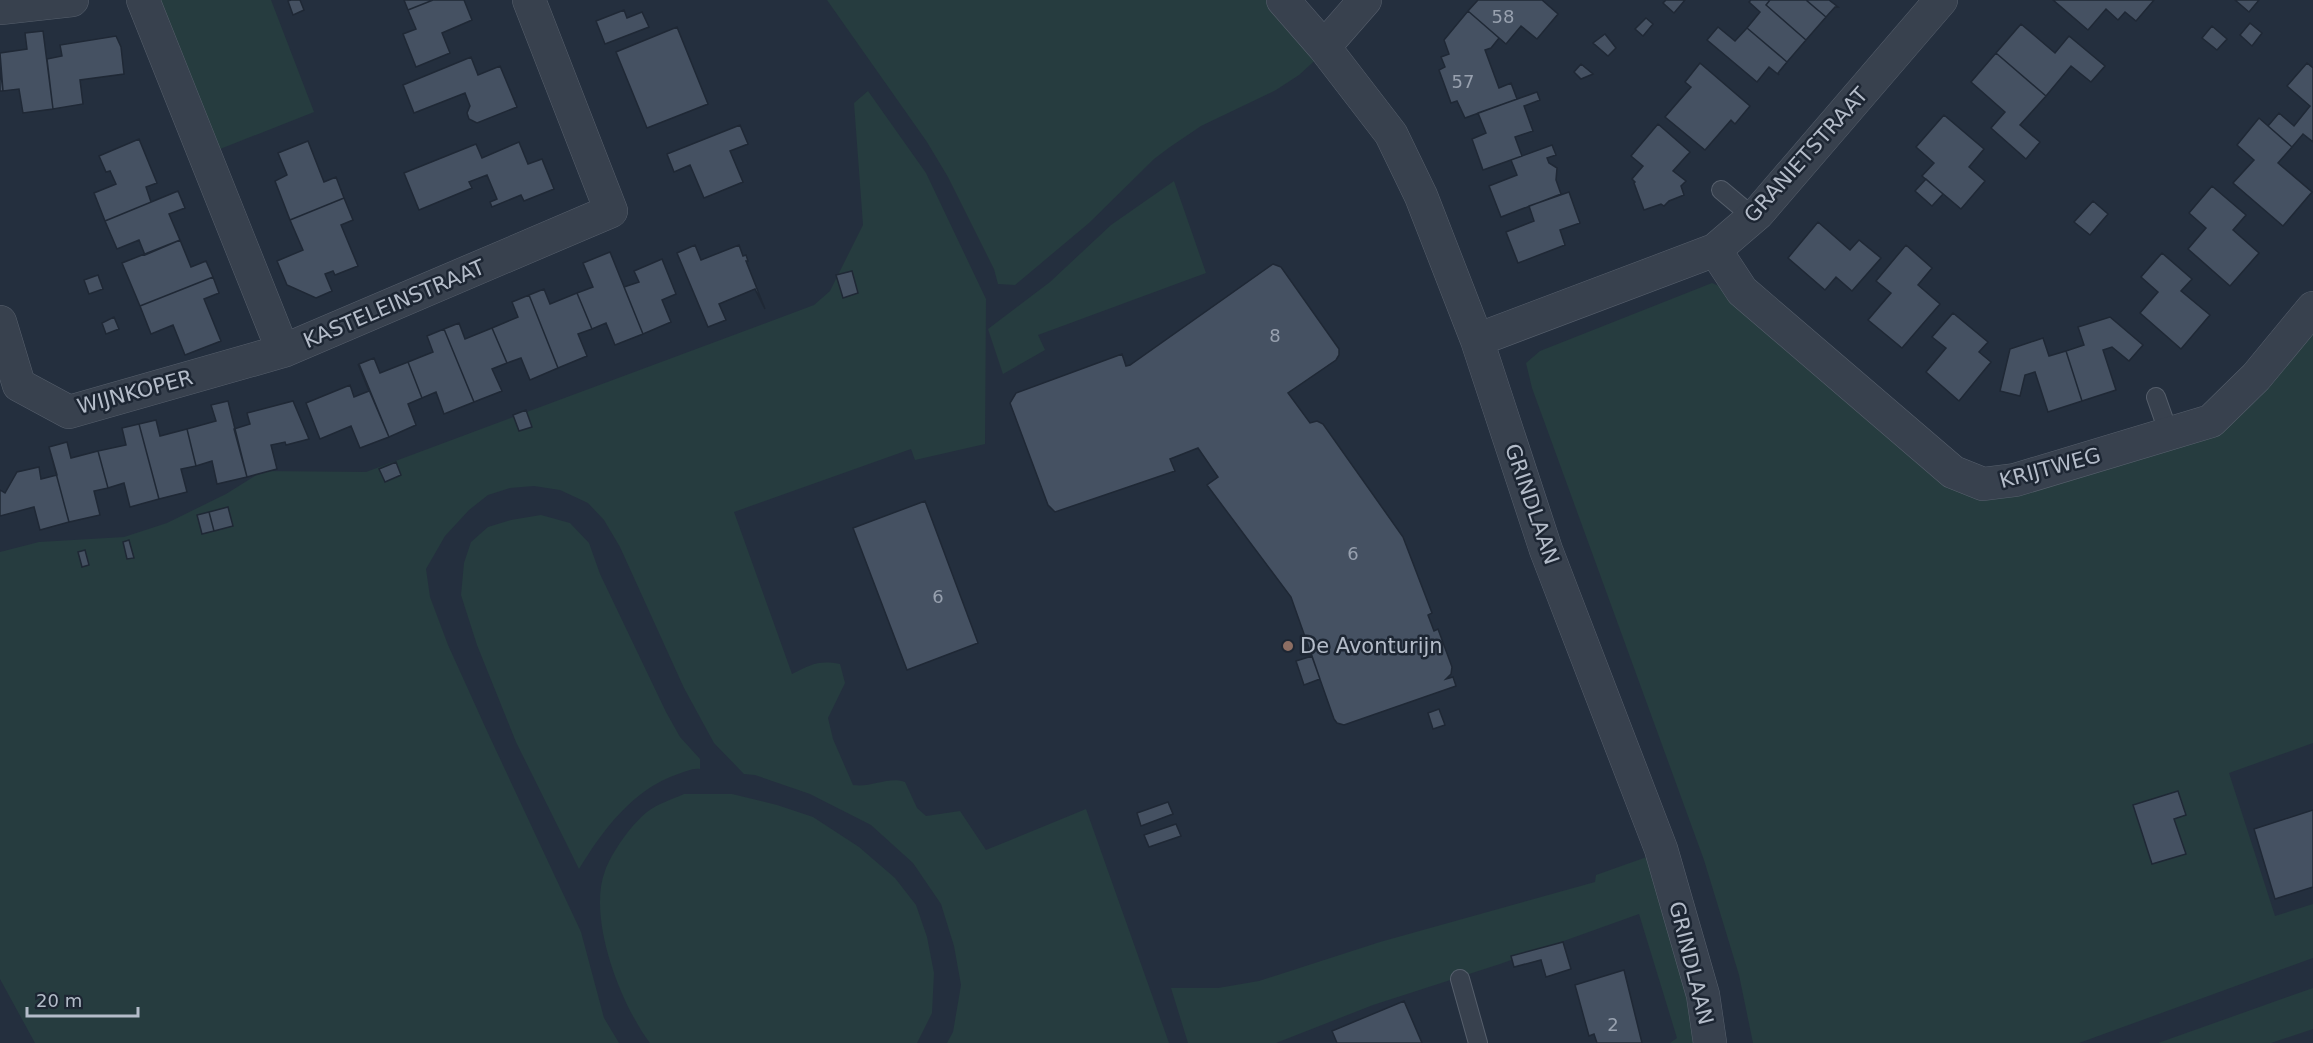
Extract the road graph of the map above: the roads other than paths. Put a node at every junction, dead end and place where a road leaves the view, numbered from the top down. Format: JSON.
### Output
{"nodes":[{"id":1,"x":72,"y":0,"type":"edge"},
{"id":2,"x":143,"y":0,"type":"edge"},
{"id":3,"x":529,"y":0,"type":"edge"},
{"id":4,"x":1283,"y":0,"type":"edge"},
{"id":5,"x":1365,"y":0,"type":"edge"},
{"id":6,"x":1941,"y":0,"type":"edge"},
{"id":7,"x":0,"y":8,"type":"edge"},
{"id":8,"x":1324,"y":47,"type":"junction"},
{"id":9,"x":1721,"y":190,"type":"dead end"},
{"id":10,"x":1753,"y":217,"type":"junction"},
{"id":11,"x":1715,"y":250,"type":"junction"},
{"id":12,"x":2313,"y":308,"type":"edge"},
{"id":13,"x":0,"y":322,"type":"edge"},
{"id":14,"x":1477,"y":340,"type":"junction"},
{"id":15,"x":284,"y":351,"type":"junction"},
{"id":16,"x":2156,"y":397,"type":"dead end"},
{"id":17,"x":2169,"y":434,"type":"junction"},
{"id":18,"x":1460,"y":979,"type":"dead end"},
{"id":19,"x":1478,"y":1043,"type":"edge"},
{"id":20,"x":1710,"y":1043,"type":"edge"}],
"edges":[{"from":1,"to":7,"type":"street"},
{"from":2,"to":15,"type":"street","name":"KASTELEINSTRAAT"},
{"from":3,"to":15,"type":"street","name":"KASTELEINSTRAAT"},
{"from":4,"to":8,"type":"street","name":"GRINDLAAN"},
{"from":5,"to":8,"type":"street"},
{"from":6,"to":10,"type":"street","name":"GRANIETSTRAAT"},
{"from":8,"to":14,"type":"street","name":"GRINDLAAN"},
{"from":9,"to":10,"type":"lane"},
{"from":10,"to":11,"type":"street","name":"GRANIETSTRAAT"},
{"from":11,"to":14,"type":"street","name":"GRANIETSTRAAT"},
{"from":11,"to":17,"type":"street","name":"KRIJTWEG"},
{"from":12,"to":17,"type":"street","name":"KRIJTWEG"},
{"from":13,"to":15,"type":"street","name":"WIJNKOPER"},
{"from":14,"to":20,"type":"street","name":"GRINDLAAN"},
{"from":16,"to":17,"type":"lane"},
{"from":18,"to":19,"type":"lane"}]}
